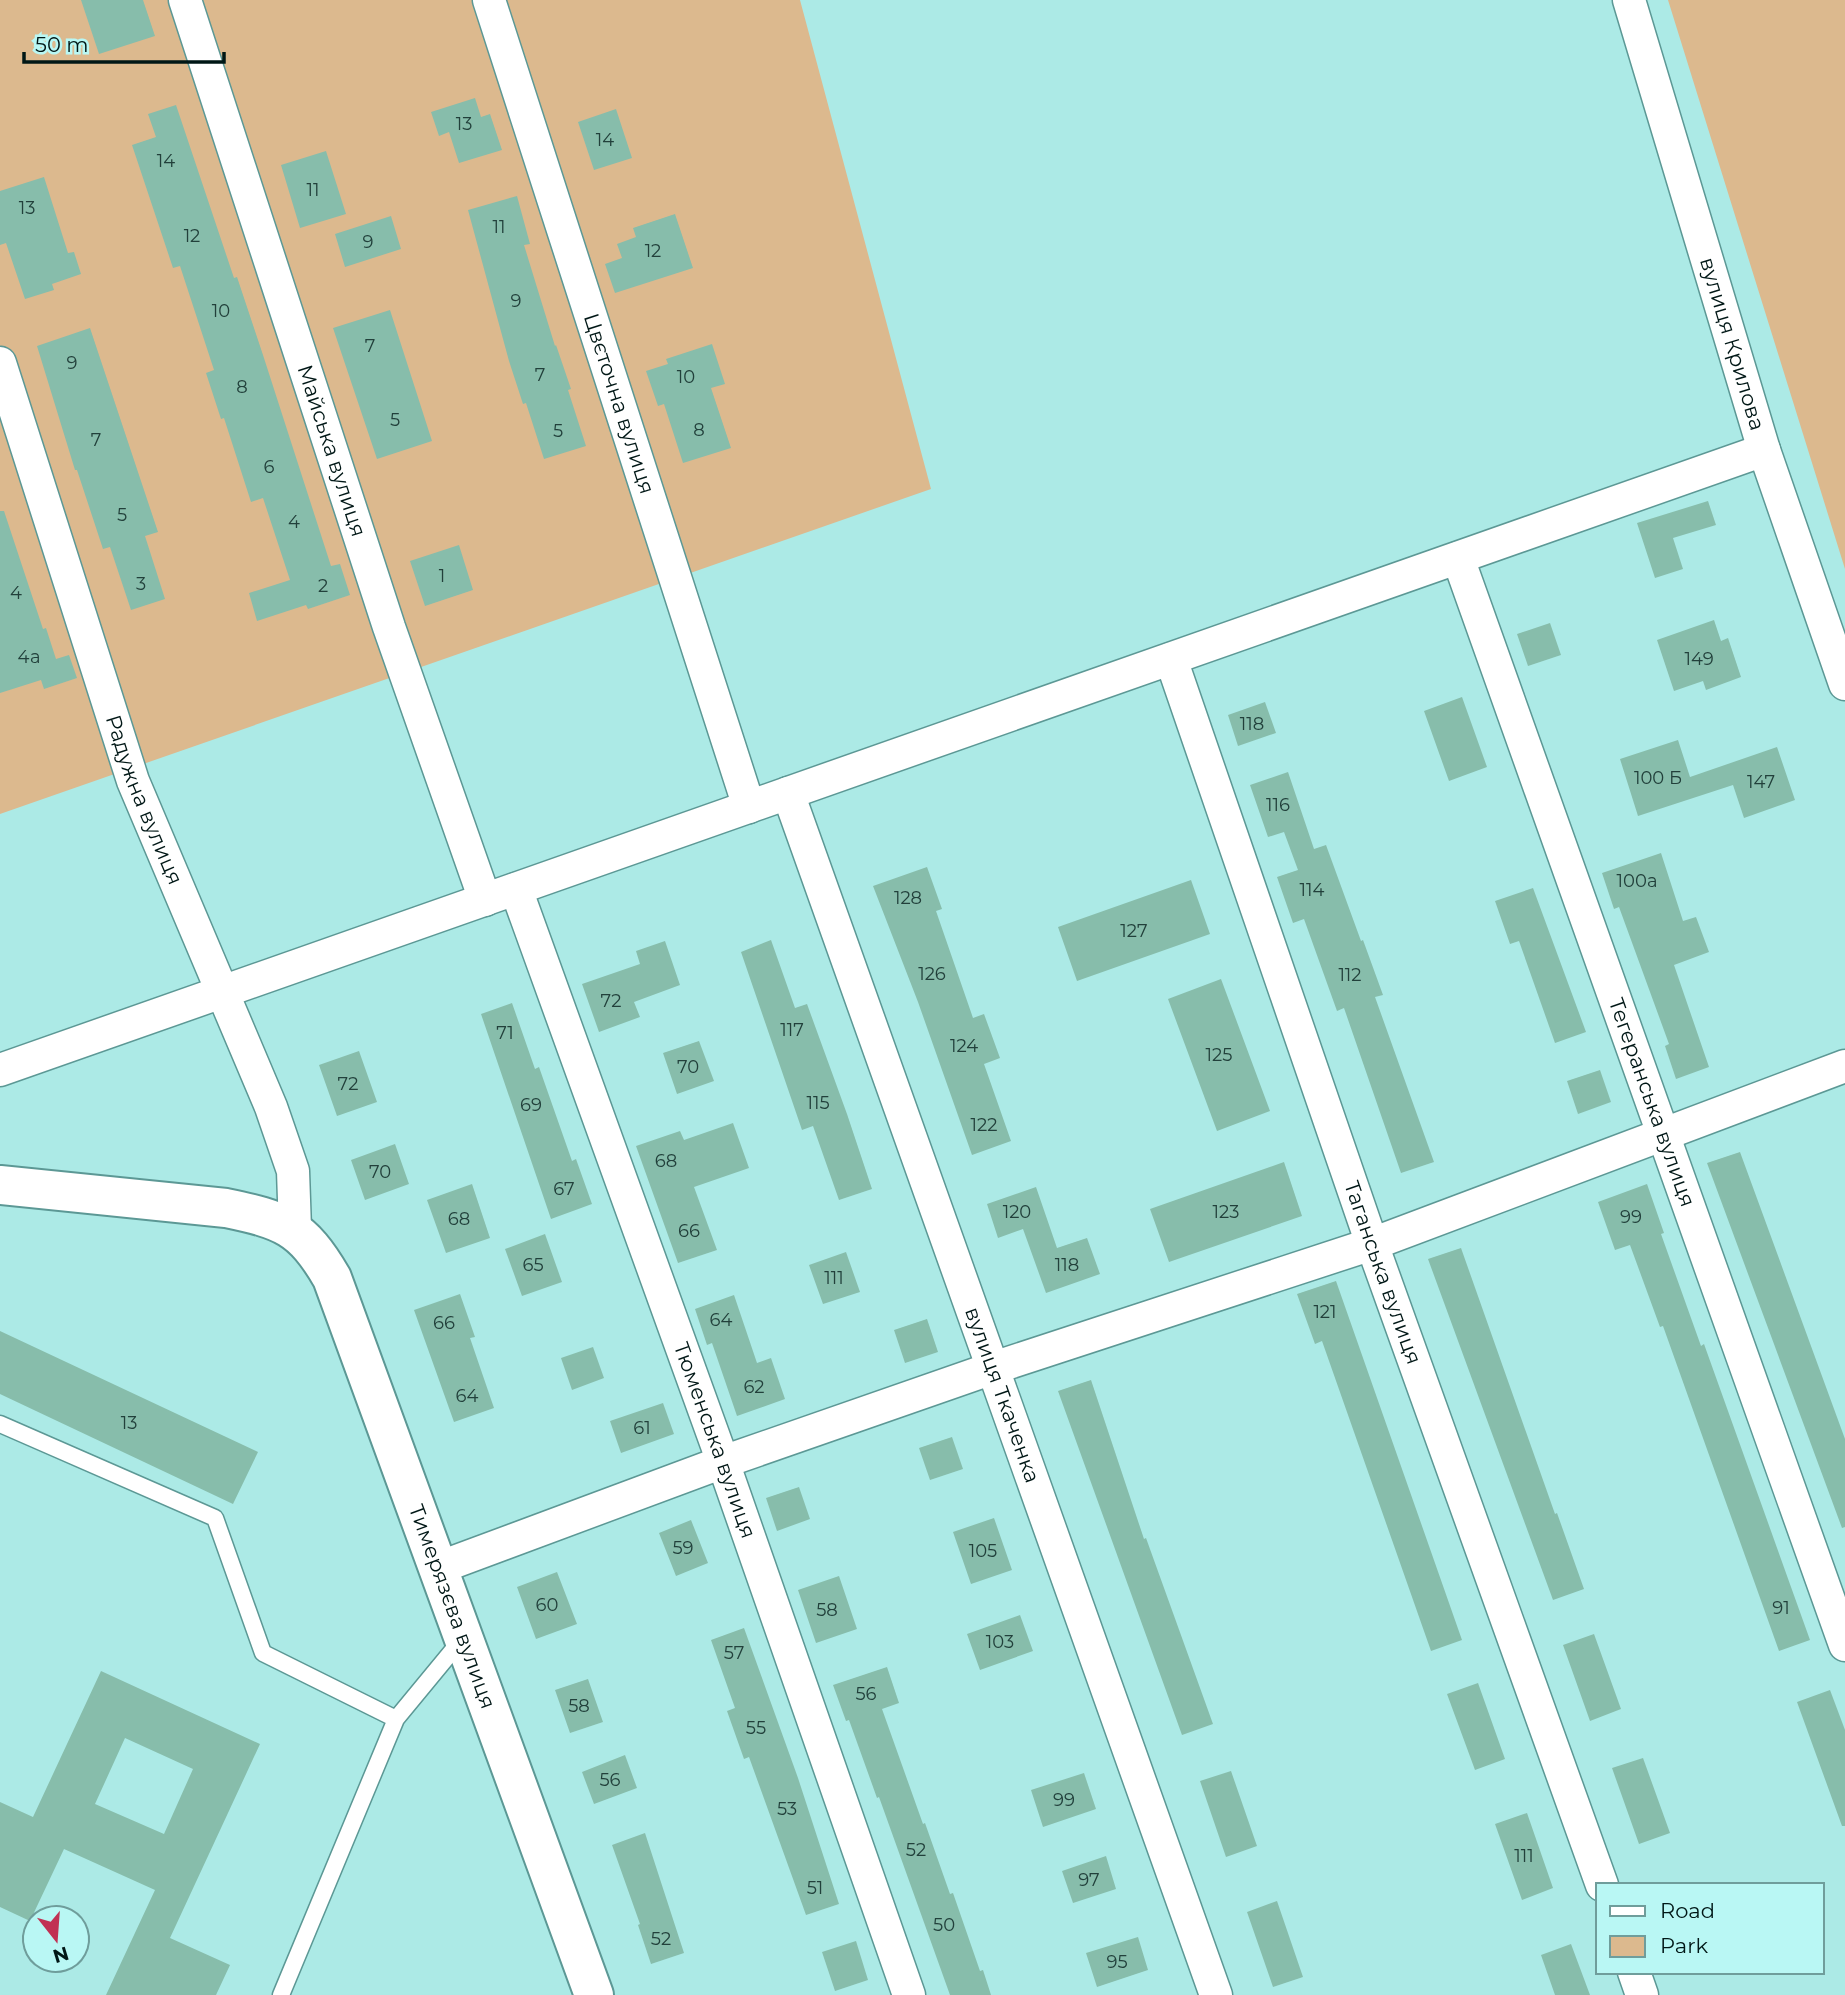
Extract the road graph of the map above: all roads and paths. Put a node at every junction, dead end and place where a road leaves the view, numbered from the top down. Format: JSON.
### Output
{"nodes":[{"id":1,"x":185,"y":0,"type":"edge"},
{"id":2,"x":489,"y":0,"type":"edge"},
{"id":3,"x":1629,"y":0,"type":"edge"},
{"id":4,"x":0,"y":363,"type":"edge"},
{"id":5,"x":1764,"y":450,"type":"junction"},
{"id":6,"x":1458,"y":558,"type":"junction"},
{"id":7,"x":1171,"y":659,"type":"junction"},
{"id":8,"x":1845,"y":684,"type":"edge"},
{"id":9,"x":788,"y":793,"type":"junction"},
{"id":10,"x":750,"y":807,"type":"junction"},
{"id":11,"x":516,"y":889,"type":"junction"},
{"id":12,"x":485,"y":900,"type":"junction"},
{"id":13,"x":224,"y":992,"type":"junction"},
{"id":14,"x":1845,"y":1066,"type":"edge"},
{"id":15,"x":0,"y":1070,"type":"edge"},
{"id":16,"x":1663,"y":1135,"type":"junction"},
{"id":17,"x":0,"y":1185,"type":"edge"},
{"id":18,"x":295,"y":1229,"type":"junction"},
{"id":19,"x":1372,"y":1244,"type":"junction"},
{"id":20,"x":993,"y":1367,"type":"junction"},
{"id":21,"x":0,"y":1423,"type":"edge"},
{"id":22,"x":723,"y":1462,"type":"junction"},
{"id":23,"x":438,"y":1569,"type":"junction"},
{"id":24,"x":462,"y":1639,"type":"junction"},
{"id":25,"x":1845,"y":1645,"type":"edge"},
{"id":26,"x":396,"y":1719,"type":"junction"},
{"id":27,"x":1601,"y":1883,"type":"edge"},
{"id":28,"x":1635,"y":1974,"type":"edge"},
{"id":29,"x":281,"y":1995,"type":"edge"},
{"id":30,"x":594,"y":1995,"type":"edge"},
{"id":31,"x":909,"y":1995,"type":"edge"},
{"id":32,"x":1216,"y":1995,"type":"edge"},
{"id":33,"x":1642,"y":1995,"type":"edge"}],
"edges":[{"from":1,"to":12,"type":"street","name":"Майська вулиця"},
{"from":2,"to":10,"type":"street","name":"Цвєточна вулиця"},
{"from":3,"to":5,"type":"street","name":"вулиця Крилова"},
{"from":4,"to":13,"type":"street","name":"Радужна вулиця"},
{"from":5,"to":6,"type":"street"},
{"from":5,"to":8,"type":"street","name":"вулиця Крилова"},
{"from":6,"to":7,"type":"street"},
{"from":6,"to":16,"type":"street","name":"Тегеранська вулиця"},
{"from":7,"to":9,"type":"street"},
{"from":7,"to":19,"type":"street","name":"Таганська вулиця"},
{"from":9,"to":10,"type":"street"},
{"from":9,"to":20,"type":"street","name":"вулиця Ткаченка"},
{"from":10,"to":11,"type":"street"},
{"from":11,"to":12,"type":"street"},
{"from":11,"to":22,"type":"street","name":"Тюменська вулиця"},
{"from":12,"to":13,"type":"street"},
{"from":13,"to":15,"type":"street"},
{"from":13,"to":18,"type":"street","name":"Радужна вулиця"},
{"from":14,"to":16,"type":"street"},
{"from":16,"to":19,"type":"street"},
{"from":16,"to":25,"type":"street","name":"Тегеранська вулиця"},
{"from":17,"to":18,"type":"street"},
{"from":18,"to":23,"type":"street","name":"Тимерязєва вулиця"},
{"from":19,"to":20,"type":"street"},
{"from":19,"to":27,"type":"street","name":"Таганська вулиця"},
{"from":20,"to":22,"type":"street"},
{"from":20,"to":32,"type":"street","name":"вулиця Ткаченка"},
{"from":21,"to":26,"type":"lane"},
{"from":22,"to":23,"type":"street"},
{"from":22,"to":31,"type":"street","name":"Тюменська вулиця"},
{"from":23,"to":24,"type":"street","name":"Тимерязєва вулиця"},
{"from":24,"to":26,"type":"lane"},
{"from":24,"to":30,"type":"street","name":"Тимерязєва вулиця"},
{"from":26,"to":29,"type":"lane"},
{"from":28,"to":33,"type":"street"}]}
